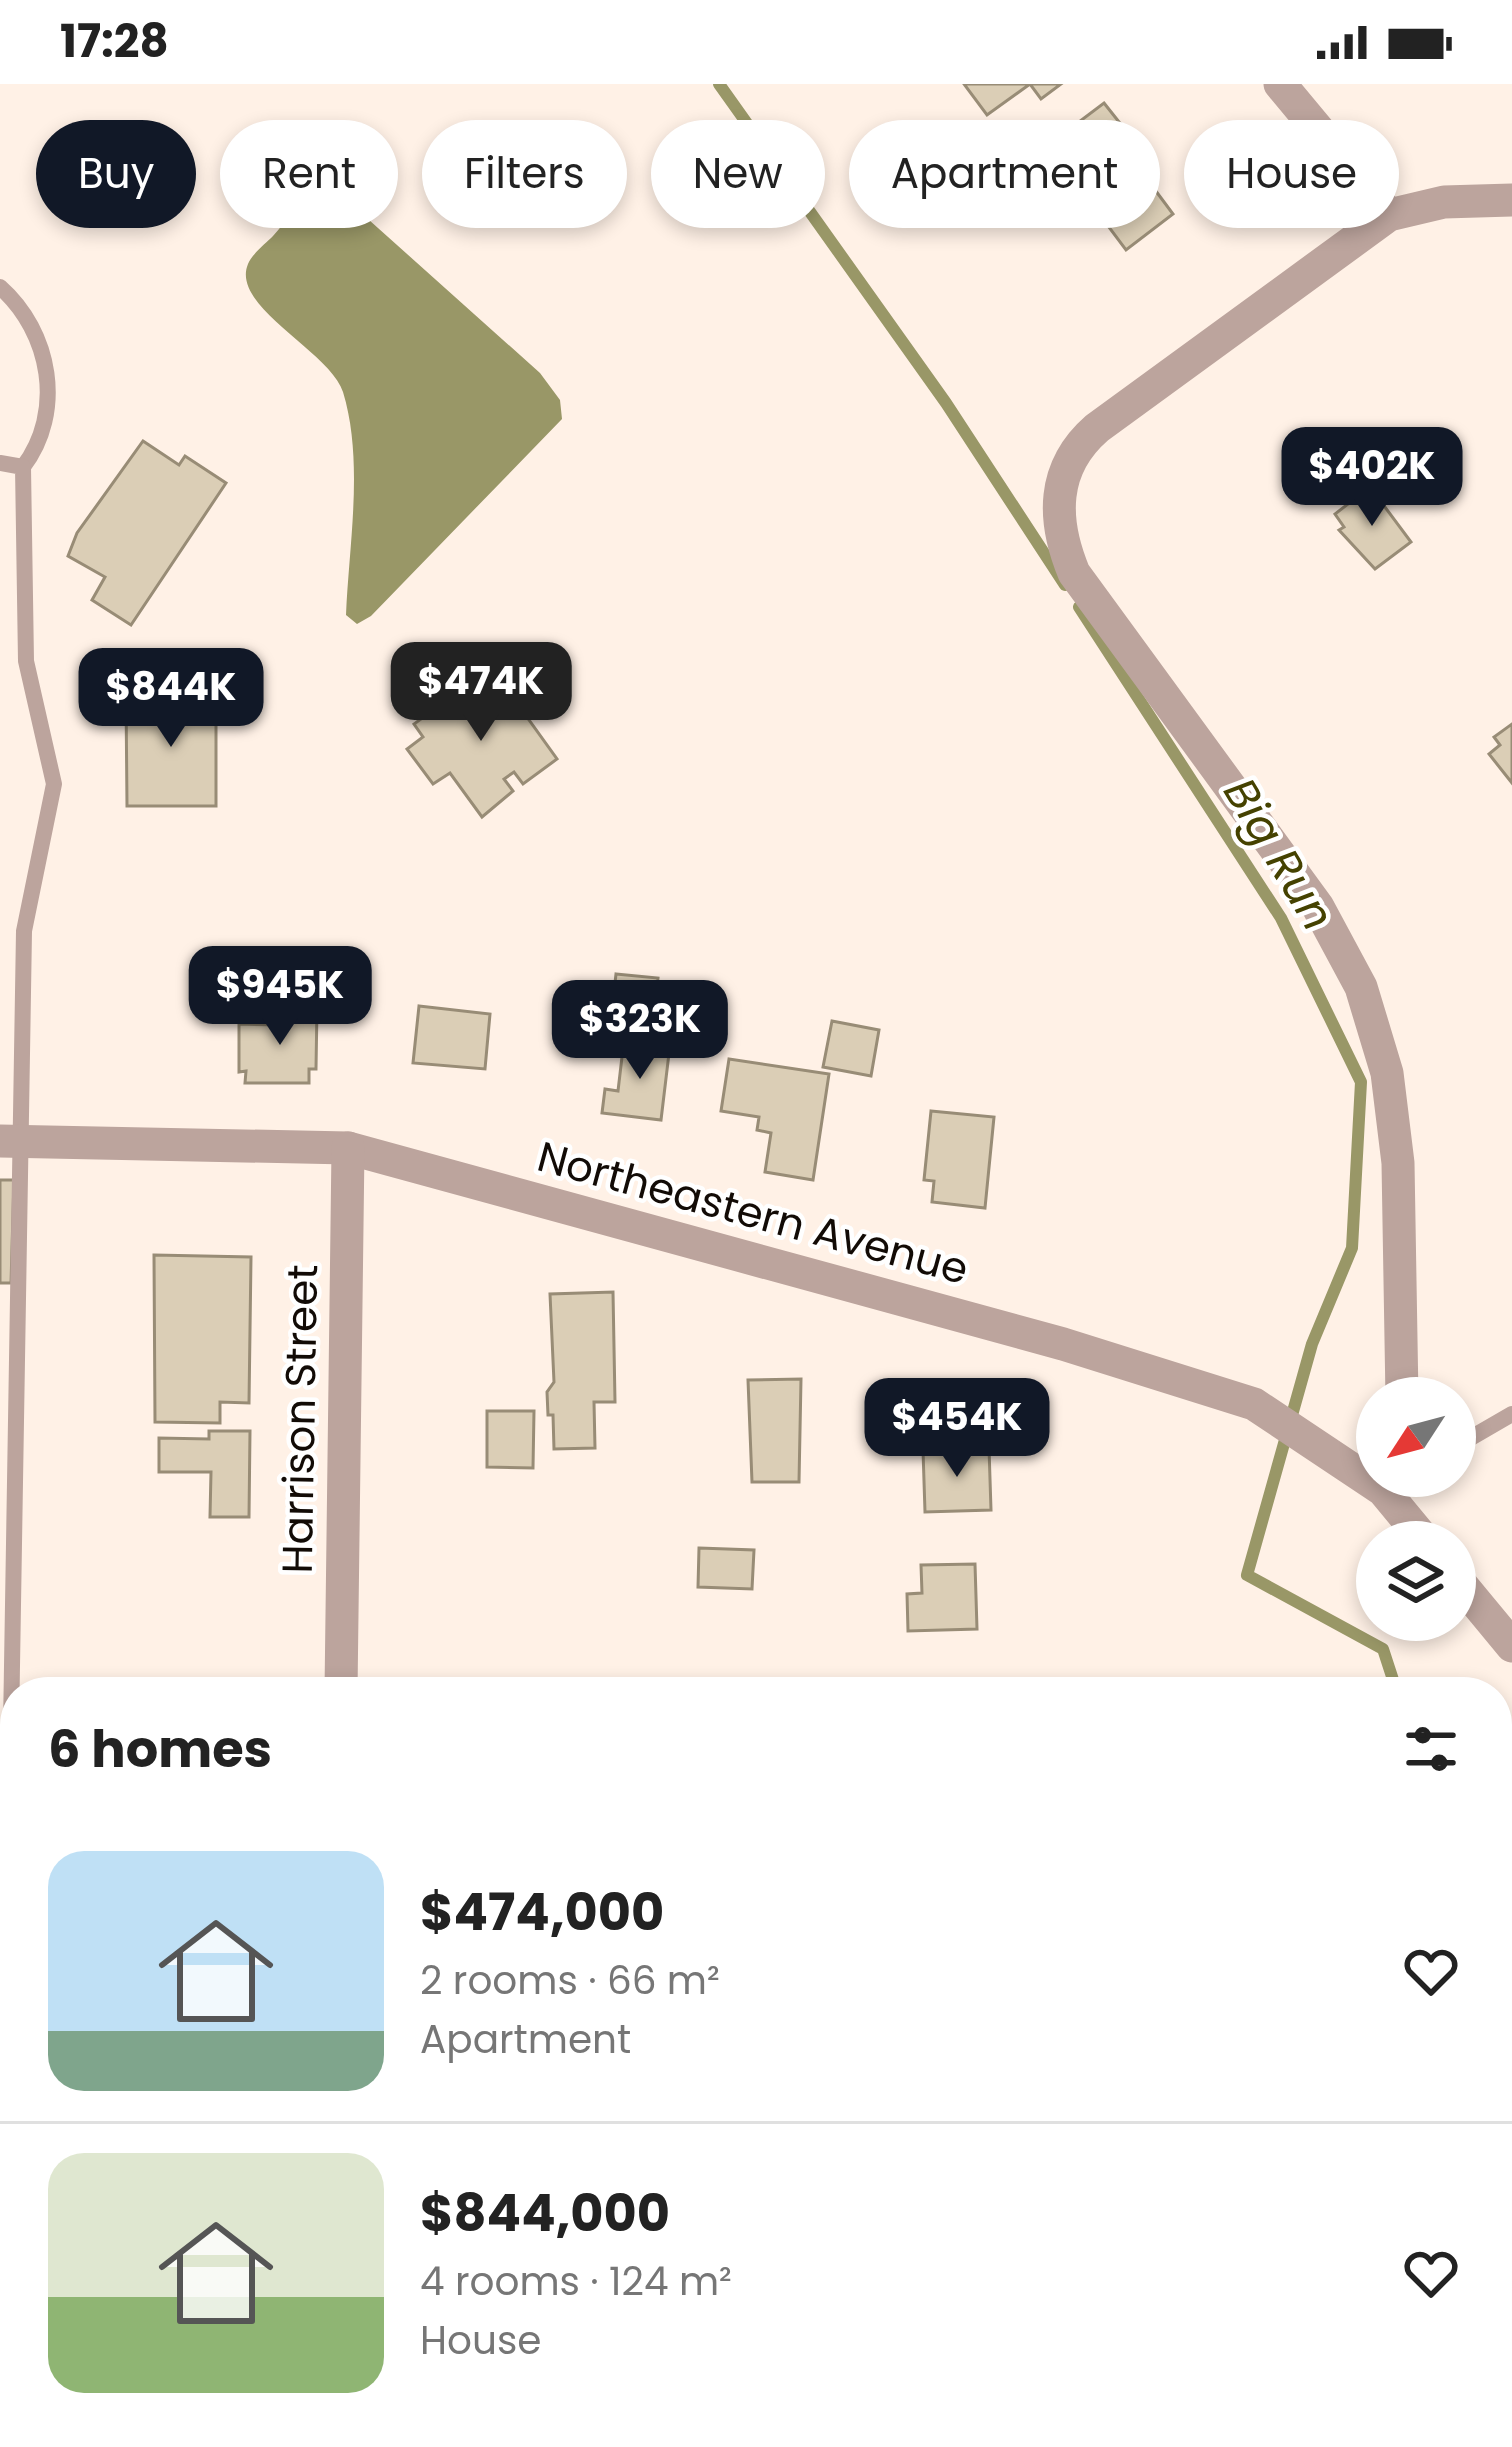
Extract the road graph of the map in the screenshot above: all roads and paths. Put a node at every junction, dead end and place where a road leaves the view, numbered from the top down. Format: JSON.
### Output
{"nodes":[{"id":1,"x":1280,"y":84,"type":"edge"},
{"id":2,"x":1310,"y":120,"type":"edge"},
{"id":3,"x":1512,"y":200,"type":"edge"},
{"id":4,"x":1399,"y":213,"type":"edge"},
{"id":5,"x":1371,"y":228,"type":"edge"},
{"id":6,"x":0,"y":287,"type":"edge"},
{"id":7,"x":0,"y":464,"type":"edge"},
{"id":8,"x":23,"y":467,"type":"junction"},
{"id":9,"x":11,"y":1141,"type":"edge"},
{"id":10,"x":349,"y":1148,"type":"junction"},
{"id":11,"x":1402,"y":1377,"type":"edge"},
{"id":12,"x":1512,"y":1414,"type":"edge"},
{"id":13,"x":1476,"y":1435,"type":"edge"},
{"id":14,"x":9,"y":1457,"type":"edge"},
{"id":15,"x":1356,"y":1465,"type":"edge"},
{"id":16,"x":1476,"y":1602,"type":"edge"},
{"id":17,"x":1512,"y":1646,"type":"edge"},
{"id":18,"x":6,"y":1677,"type":"edge"},
{"id":19,"x":341,"y":1677,"type":"edge"}],
"edges":[{"from":1,"to":2,"type":"street"},
{"from":3,"to":4,"type":"street"},
{"from":5,"to":11,"type":"street"},
{"from":6,"to":8,"type":"lane"},
{"from":7,"to":8,"type":"lane"},
{"from":8,"to":9,"type":"lane"},
{"from":9,"to":10,"type":"street","name":"Northeastern Avenue"},
{"from":9,"to":14,"type":"lane"},
{"from":10,"to":15,"type":"street","name":"Northeastern Avenue"},
{"from":10,"to":19,"type":"street","name":"Harrison Street"},
{"from":12,"to":13,"type":"lane"},
{"from":14,"to":18,"type":"lane"},
{"from":16,"to":17,"type":"street"}]}
